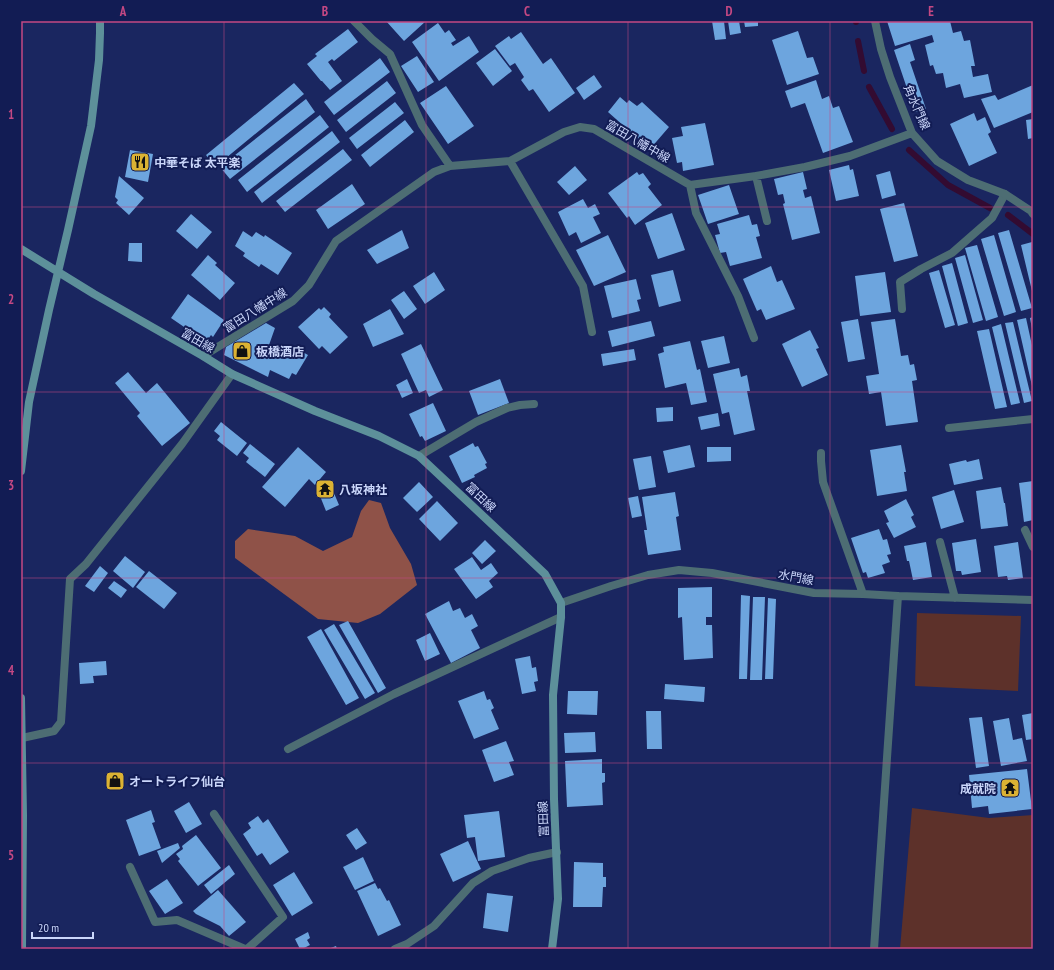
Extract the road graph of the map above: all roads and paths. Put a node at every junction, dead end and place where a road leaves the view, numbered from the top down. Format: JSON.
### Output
{"nodes":[{"id":1,"x":100,"y":21,"type":"edge"},
{"id":2,"x":354,"y":21,"type":"edge"},
{"id":3,"x":875,"y":21,"type":"edge"},
{"id":4,"x":912,"y":133,"type":"junction"},
{"id":5,"x":510,"y":160,"type":"junction"},
{"id":6,"x":450,"y":166,"type":"junction"},
{"id":7,"x":756,"y":176,"type":"junction"},
{"id":8,"x":690,"y":185,"type":"junction"},
{"id":9,"x":1006,"y":194,"type":"junction"},
{"id":10,"x":1033,"y":214,"type":"edge"},
{"id":11,"x":767,"y":221,"type":"dead end"},
{"id":12,"x":21,"y":249,"type":"edge"},
{"id":13,"x":58,"y":272,"type":"junction"},
{"id":14,"x":902,"y":309,"type":"dead end"},
{"id":15,"x":592,"y":332,"type":"dead end"},
{"id":16,"x":754,"y":338,"type":"dead end"},
{"id":17,"x":203,"y":356,"type":"junction"},
{"id":18,"x":232,"y":374,"type":"junction"},
{"id":19,"x":534,"y":404,"type":"dead end"},
{"id":20,"x":1033,"y":419,"type":"edge"},
{"id":21,"x":949,"y":428,"type":"dead end"},
{"id":22,"x":821,"y":453,"type":"dead end"},
{"id":23,"x":419,"y":456,"type":"junction"},
{"id":24,"x":21,"y":471,"type":"edge"},
{"id":25,"x":1025,"y":530,"type":"dead end"},
{"id":26,"x":940,"y":542,"type":"dead end"},
{"id":27,"x":1033,"y":547,"type":"edge"},
{"id":28,"x":863,"y":594,"type":"junction"},
{"id":29,"x":898,"y":596,"type":"junction"},
{"id":30,"x":955,"y":598,"type":"junction"},
{"id":31,"x":1033,"y":600,"type":"edge"},
{"id":32,"x":561,"y":603,"type":"junction"},
{"id":33,"x":561,"y":617,"type":"junction"},
{"id":34,"x":21,"y":698,"type":"edge"},
{"id":35,"x":21,"y":708,"type":"edge"},
{"id":36,"x":22,"y":738,"type":"edge"},
{"id":37,"x":288,"y":749,"type":"dead end"},
{"id":38,"x":214,"y":814,"type":"dead end"},
{"id":39,"x":557,"y":852,"type":"junction"},
{"id":40,"x":130,"y":867,"type":"dead end"},
{"id":41,"x":408,"y":946,"type":"edge"},
{"id":42,"x":22,"y":949,"type":"edge"},
{"id":43,"x":246,"y":949,"type":"edge"},
{"id":44,"x":395,"y":949,"type":"edge"},
{"id":45,"x":552,"y":949,"type":"edge"},
{"id":46,"x":874,"y":949,"type":"edge"}],
"edges":[{"from":1,"to":13,"type":"street"},
{"from":2,"to":6,"type":"street"},
{"from":3,"to":4,"type":"street","name":"角水門線"},
{"from":4,"to":7,"type":"street"},
{"from":4,"to":9,"type":"street","name":"角水門線"},
{"from":5,"to":6,"type":"street","name":"富田八幡中線"},
{"from":5,"to":8,"type":"street","name":"富田八幡中線"},
{"from":5,"to":15,"type":"street"},
{"from":6,"to":17,"type":"street","name":"富田八幡中線"},
{"from":7,"to":8,"type":"street"},
{"from":7,"to":11,"type":"street"},
{"from":8,"to":16,"type":"street"},
{"from":9,"to":10,"type":"street","name":"角水門線"},
{"from":9,"to":14,"type":"street"},
{"from":12,"to":13,"type":"street","name":"富田線"},
{"from":13,"to":17,"type":"street","name":"富田線"},
{"from":13,"to":24,"type":"street"},
{"from":17,"to":18,"type":"street","name":"富田線"},
{"from":18,"to":23,"type":"street","name":"富田線"},
{"from":18,"to":36,"type":"street"},
{"from":19,"to":23,"type":"street"},
{"from":20,"to":21,"type":"street"},
{"from":22,"to":28,"type":"street"},
{"from":23,"to":32,"type":"street","name":"富田線"},
{"from":25,"to":27,"type":"street"},
{"from":26,"to":30,"type":"street"},
{"from":28,"to":29,"type":"street","name":"水門線"},
{"from":28,"to":32,"type":"street","name":"水門線"},
{"from":29,"to":30,"type":"street","name":"水門線"},
{"from":29,"to":46,"type":"street"},
{"from":30,"to":31,"type":"street","name":"水門線"},
{"from":32,"to":33,"type":"street","name":"富田線"},
{"from":33,"to":37,"type":"street"},
{"from":33,"to":39,"type":"street","name":"富田線"},
{"from":34,"to":35,"type":"street"},
{"from":35,"to":36,"type":"street"},
{"from":36,"to":42,"type":"street"},
{"from":38,"to":43,"type":"street"},
{"from":39,"to":41,"type":"street"},
{"from":39,"to":45,"type":"street","name":"富田線"},
{"from":40,"to":43,"type":"street"},
{"from":41,"to":44,"type":"street"}]}
